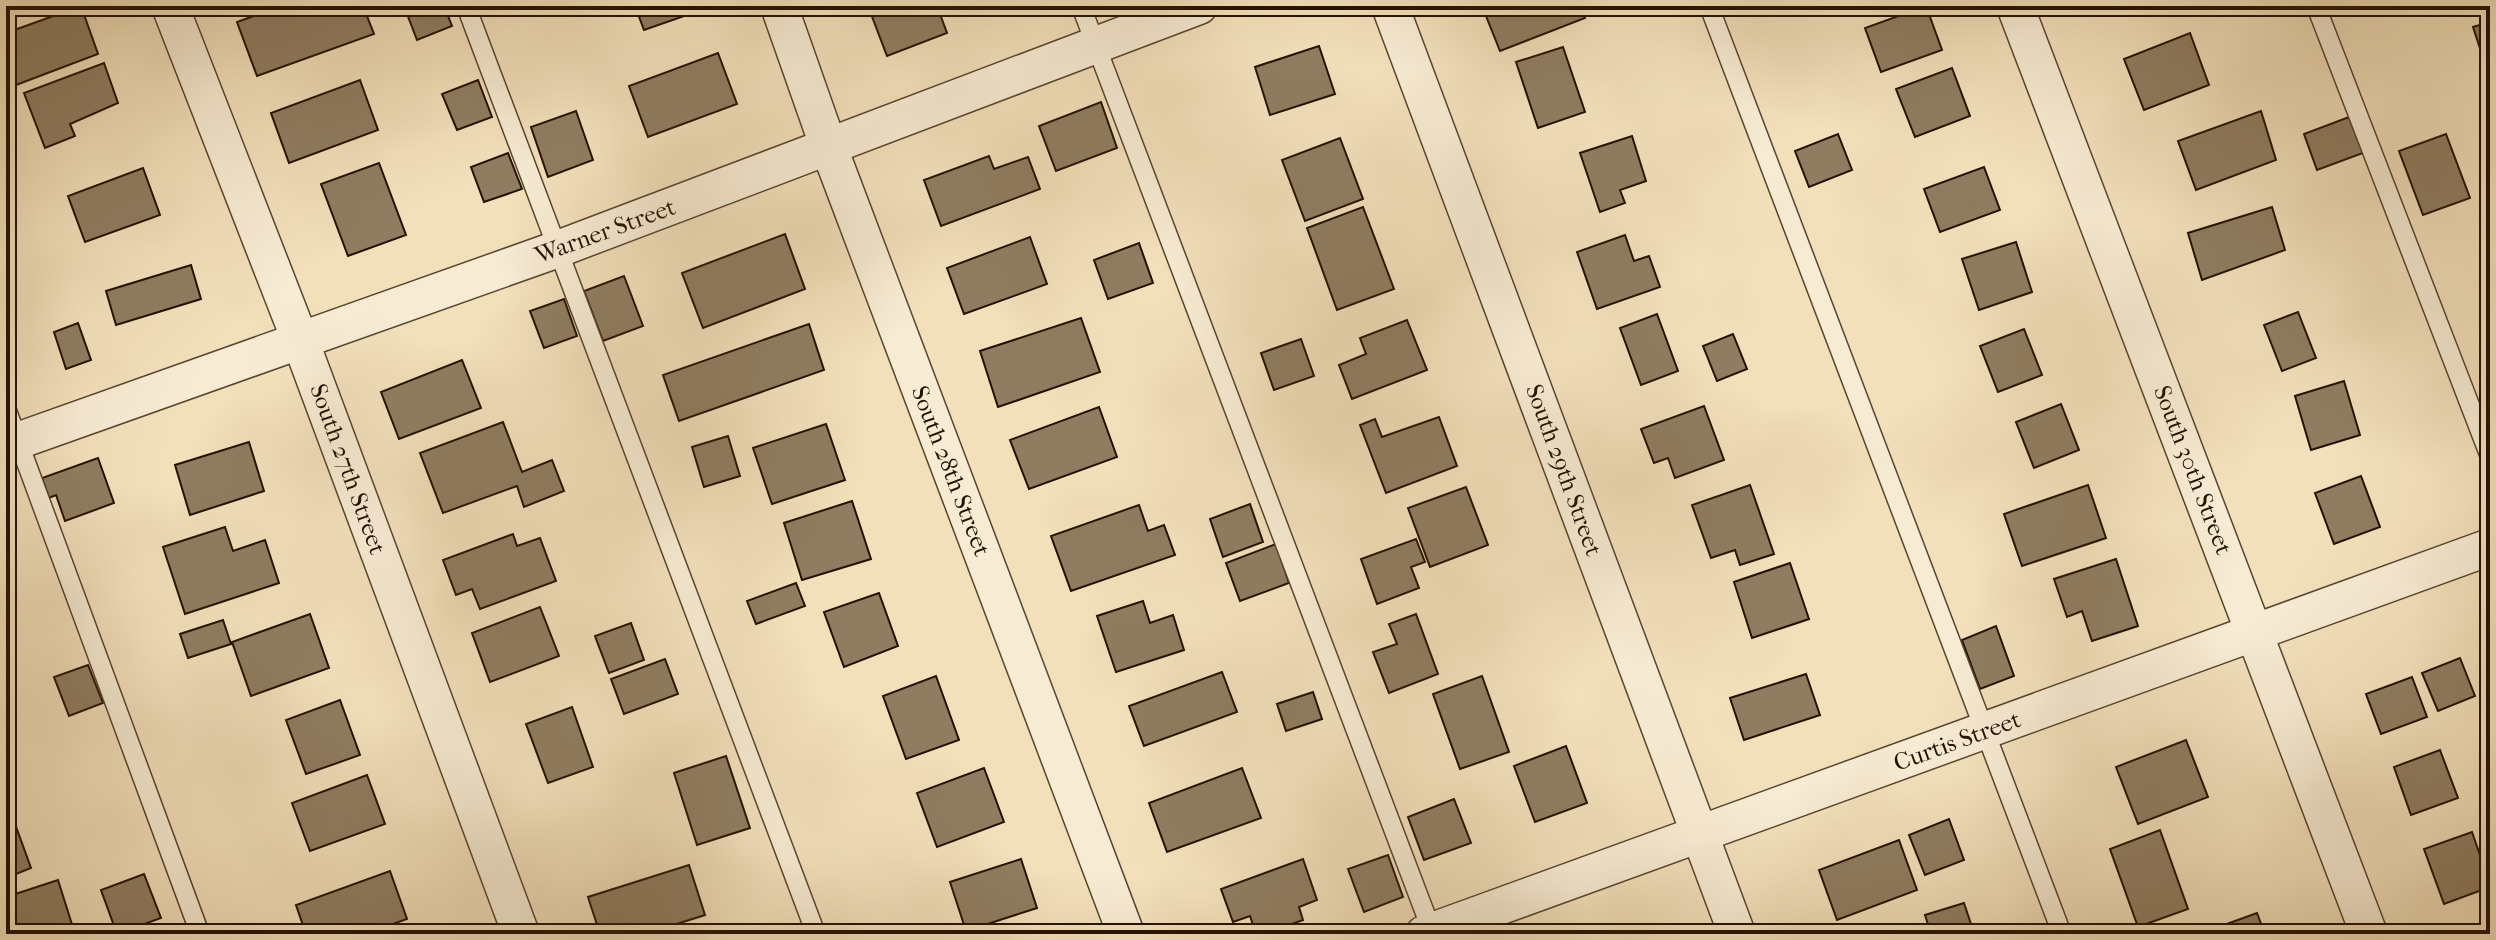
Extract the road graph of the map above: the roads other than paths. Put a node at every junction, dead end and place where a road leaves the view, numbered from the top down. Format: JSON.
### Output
{"nodes":[{"id":1,"x":170,"y":6,"type":"edge"},
{"id":2,"x":466,"y":6,"type":"edge"},
{"id":3,"x":779,"y":6,"type":"edge"},
{"id":4,"x":1081,"y":6,"type":"edge"},
{"id":5,"x":1199,"y":6,"type":"edge"},
{"id":6,"x":1390,"y":6,"type":"edge"},
{"id":7,"x":1709,"y":6,"type":"edge"},
{"id":8,"x":2015,"y":6,"type":"edge"},
{"id":9,"x":2316,"y":6,"type":"edge"},
{"id":10,"x":1096,"y":46,"type":"junction"},
{"id":11,"x":829,"y":148,"type":"junction"},
{"id":12,"x":558,"y":249,"type":"junction"},
{"id":13,"x":300,"y":340,"type":"junction"},
{"id":14,"x":10,"y":431,"type":"edge"},
{"id":15,"x":2490,"y":457,"type":"edge"},
{"id":16,"x":2490,"y":547,"type":"edge"},
{"id":17,"x":2256,"y":632,"type":"junction"},
{"id":18,"x":1985,"y":731,"type":"junction"},
{"id":19,"x":1700,"y":834,"type":"junction"},
{"id":20,"x":1430,"y":933,"type":"edge"},
{"id":21,"x":200,"y":934,"type":"edge"},
{"id":22,"x":521,"y":934,"type":"edge"},
{"id":23,"x":816,"y":934,"type":"edge"},
{"id":24,"x":1126,"y":934,"type":"edge"},
{"id":25,"x":1737,"y":934,"type":"edge"},
{"id":26,"x":2062,"y":934,"type":"edge"},
{"id":27,"x":2369,"y":934,"type":"edge"}],
"edges":[{"from":1,"to":13,"type":"street","name":"South 27th Street"},
{"from":2,"to":12,"type":"lane"},
{"from":3,"to":11,"type":"street","name":"South 28th Street"},
{"from":4,"to":10,"type":"lane"},
{"from":5,"to":10,"type":"street","name":"Warner Street"},
{"from":6,"to":19,"type":"street","name":"South 29th Street"},
{"from":7,"to":18,"type":"lane"},
{"from":8,"to":17,"type":"street","name":"South 30th Street"},
{"from":9,"to":15,"type":"lane"},
{"from":10,"to":11,"type":"street","name":"Warner Street"},
{"from":10,"to":20,"type":"lane"},
{"from":11,"to":12,"type":"street","name":"Warner Street"},
{"from":11,"to":24,"type":"street","name":"South 28th Street"},
{"from":12,"to":13,"type":"street","name":"Warner Street"},
{"from":12,"to":23,"type":"lane"},
{"from":13,"to":14,"type":"street","name":"Warner Street"},
{"from":13,"to":22,"type":"street","name":"South 27th Street"},
{"from":14,"to":21,"type":"lane"},
{"from":16,"to":17,"type":"street","name":"Curtis Street"},
{"from":17,"to":18,"type":"street","name":"Curtis Street"},
{"from":17,"to":27,"type":"street","name":"South 30th Street"},
{"from":18,"to":19,"type":"street","name":"Curtis Street"},
{"from":18,"to":26,"type":"lane"},
{"from":19,"to":20,"type":"street","name":"Curtis Street"},
{"from":19,"to":25,"type":"street","name":"South 29th Street"}]}
